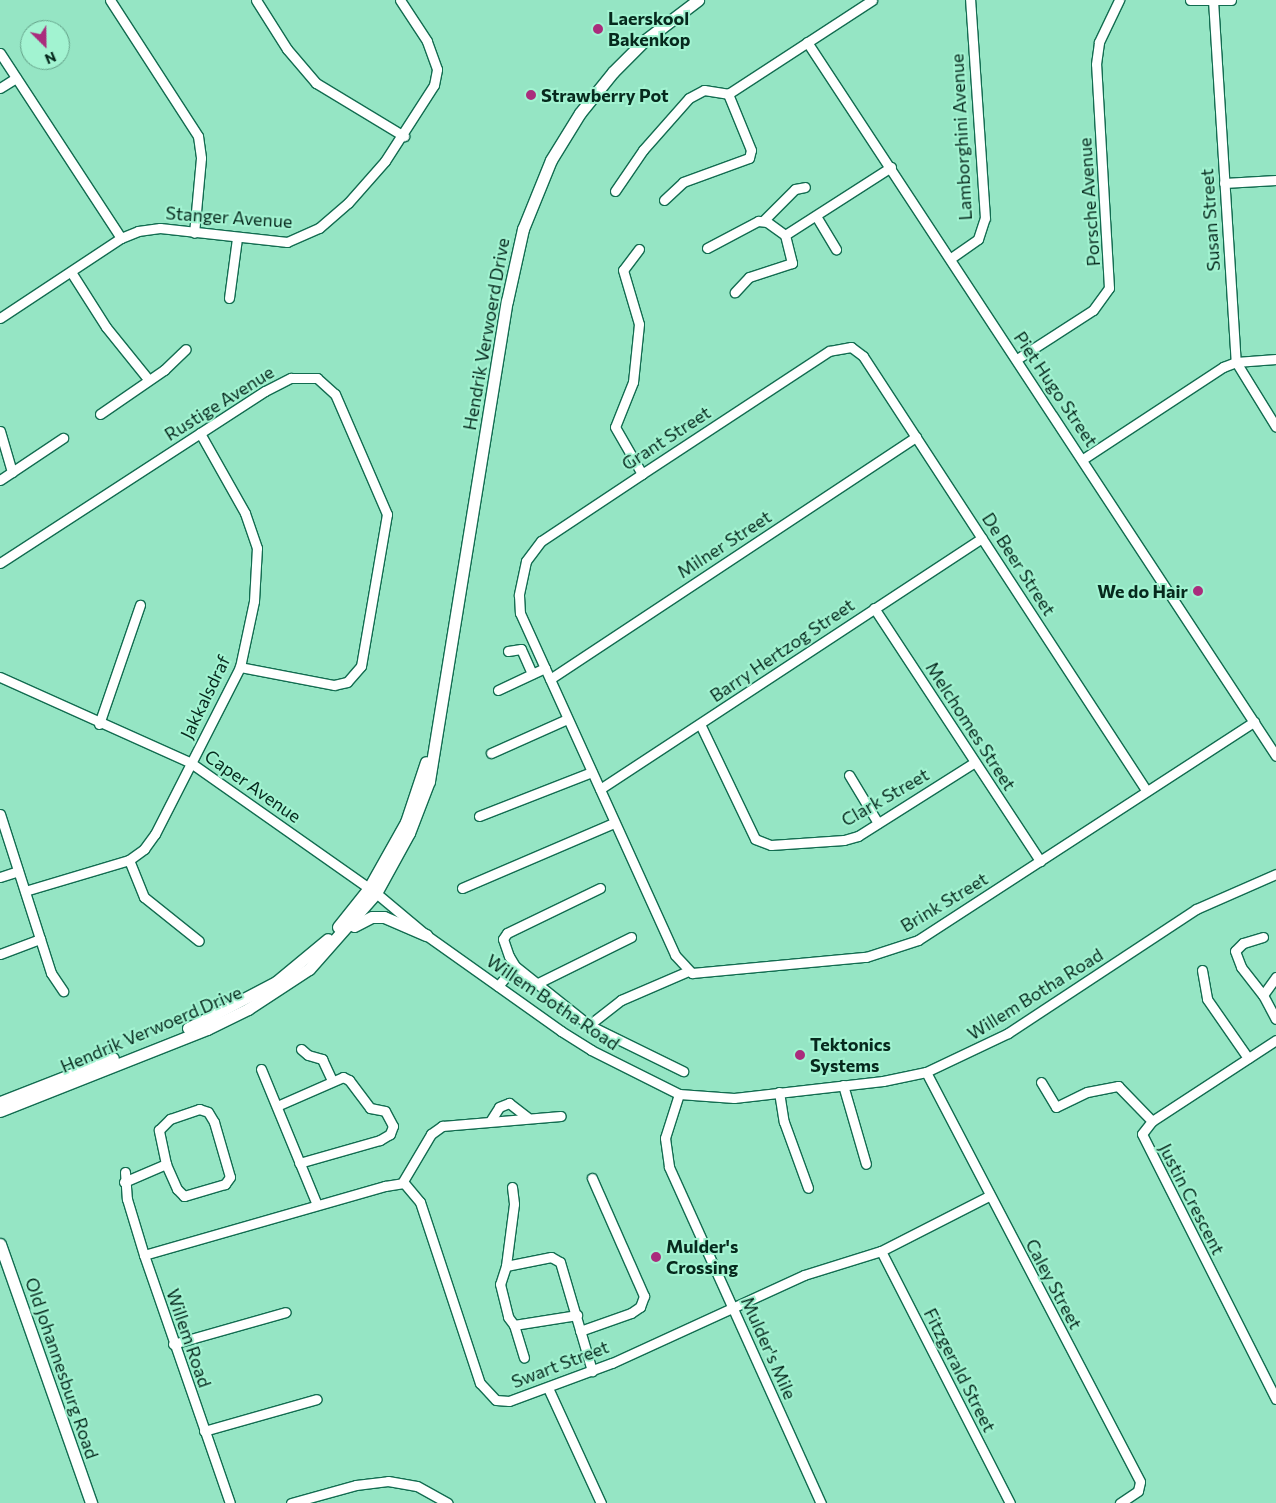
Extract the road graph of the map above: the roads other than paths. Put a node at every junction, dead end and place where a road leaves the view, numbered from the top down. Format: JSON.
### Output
{"nodes":[{"id":1,"x":110,"y":0,"type":"edge"},
{"id":2,"x":256,"y":0,"type":"edge"},
{"id":3,"x":400,"y":0,"type":"edge"},
{"id":4,"x":698,"y":0,"type":"edge"},
{"id":5,"x":872,"y":0,"type":"edge"},
{"id":6,"x":970,"y":0,"type":"edge"},
{"id":7,"x":1118,"y":0,"type":"edge"},
{"id":8,"x":1190,"y":0,"type":"edge"},
{"id":9,"x":1213,"y":0,"type":"edge"},
{"id":10,"x":1231,"y":0,"type":"edge"},
{"id":11,"x":807,"y":42,"type":"junction"},
{"id":12,"x":0,"y":53,"type":"edge"},
{"id":13,"x":16,"y":78,"type":"junction"},
{"id":14,"x":0,"y":88,"type":"edge"},
{"id":15,"x":728,"y":94,"type":"junction"},
{"id":16,"x":404,"y":136,"type":"junction"},
{"id":17,"x":891,"y":166,"type":"junction"},
{"id":18,"x":1276,"y":180,"type":"edge"},
{"id":19,"x":1224,"y":183,"type":"junction"},
{"id":20,"x":805,"y":187,"type":"dead end"},
{"id":21,"x":615,"y":191,"type":"dead end"},
{"id":22,"x":664,"y":200,"type":"dead end"},
{"id":23,"x":816,"y":216,"type":"junction"},
{"id":24,"x":763,"y":221,"type":"junction"},
{"id":25,"x":194,"y":233,"type":"junction"},
{"id":26,"x":786,"y":234,"type":"junction"},
{"id":27,"x":121,"y":238,"type":"junction"},
{"id":28,"x":237,"y":238,"type":"junction"},
{"id":29,"x":707,"y":248,"type":"dead end"},
{"id":30,"x":639,"y":249,"type":"dead end"},
{"id":31,"x":836,"y":250,"type":"dead end"},
{"id":32,"x":951,"y":258,"type":"junction"},
{"id":33,"x":71,"y":272,"type":"junction"},
{"id":34,"x":734,"y":292,"type":"dead end"},
{"id":35,"x":229,"y":298,"type":"dead end"},
{"id":36,"x":0,"y":318,"type":"edge"},
{"id":37,"x":186,"y":349,"type":"dead end"},
{"id":38,"x":863,"y":356,"type":"joint"},
{"id":39,"x":1017,"y":359,"type":"junction"},
{"id":40,"x":1276,"y":359,"type":"edge"},
{"id":41,"x":1236,"y":362,"type":"junction"},
{"id":42,"x":148,"y":379,"type":"junction"},
{"id":43,"x":100,"y":414,"type":"dead end"},
{"id":44,"x":1276,"y":427,"type":"edge"},
{"id":45,"x":0,"y":431,"type":"edge"},
{"id":46,"x":200,"y":433,"type":"junction"},
{"id":47,"x":916,"y":437,"type":"junction"},
{"id":48,"x":63,"y":438,"type":"dead end"},
{"id":49,"x":1083,"y":460,"type":"junction"},
{"id":50,"x":12,"y":472,"type":"junction"},
{"id":51,"x":642,"y":474,"type":"junction"},
{"id":52,"x":0,"y":480,"type":"edge"},
{"id":53,"x":982,"y":538,"type":"junction"},
{"id":54,"x":0,"y":563,"type":"edge"},
{"id":55,"x":140,"y":605,"type":"dead end"},
{"id":56,"x":874,"y":608,"type":"junction"},
{"id":57,"x":508,"y":651,"type":"dead end"},
{"id":58,"x":240,"y":667,"type":"junction"},
{"id":59,"x":545,"y":668,"type":"junction"},
{"id":60,"x":532,"y":674,"type":"junction"},
{"id":61,"x":0,"y":677,"type":"edge"},
{"id":62,"x":550,"y":679,"type":"junction"},
{"id":63,"x":498,"y":690,"type":"dead end"},
{"id":64,"x":567,"y":719,"type":"junction"},
{"id":65,"x":1254,"y":722,"type":"junction"},
{"id":66,"x":99,"y":724,"type":"junction"},
{"id":67,"x":700,"y":724,"type":"junction"},
{"id":68,"x":491,"y":753,"type":"dead end"},
{"id":69,"x":1276,"y":756,"type":"edge"},
{"id":70,"x":191,"y":762,"type":"junction"},
{"id":71,"x":975,"y":762,"type":"junction"},
{"id":72,"x":592,"y":772,"type":"junction"},
{"id":73,"x":849,"y":775,"type":"dead end"},
{"id":74,"x":600,"y":789,"type":"junction"},
{"id":75,"x":1146,"y":790,"type":"junction"},
{"id":76,"x":0,"y":814,"type":"edge"},
{"id":77,"x":479,"y":816,"type":"dead end"},
{"id":78,"x":614,"y":822,"type":"junction"},
{"id":79,"x":878,"y":823,"type":"junction"},
{"id":80,"x":129,"y":860,"type":"junction"},
{"id":81,"x":1040,"y":861,"type":"junction"},
{"id":82,"x":18,"y":871,"type":"junction"},
{"id":83,"x":1276,"y":874,"type":"edge"},
{"id":84,"x":0,"y":876,"type":"edge"},
{"id":85,"x":462,"y":888,"type":"dead end"},
{"id":86,"x":600,"y":888,"type":"dead end"},
{"id":87,"x":25,"y":891,"type":"junction"},
{"id":88,"x":372,"y":891,"type":"junction"},
{"id":89,"x":344,"y":932,"type":"junction"},
{"id":90,"x":426,"y":935,"type":"junction"},
{"id":91,"x":1263,"y":937,"type":"dead end"},
{"id":92,"x":631,"y":938,"type":"dead end"},
{"id":93,"x":40,"y":939,"type":"junction"},
{"id":94,"x":199,"y":941,"type":"dead end"},
{"id":95,"x":0,"y":954,"type":"edge"},
{"id":96,"x":515,"y":966,"type":"junction"},
{"id":97,"x":1202,"y":970,"type":"dead end"},
{"id":98,"x":688,"y":971,"type":"junction"},
{"id":99,"x":1276,"y":977,"type":"edge"},
{"id":100,"x":536,"y":984,"type":"junction"},
{"id":101,"x":498,"y":986,"type":"junction"},
{"id":102,"x":63,"y":991,"type":"dead end"},
{"id":103,"x":1263,"y":995,"type":"junction"},
{"id":104,"x":1276,"y":1019,"type":"edge"},
{"id":105,"x":589,"y":1025,"type":"junction"},
{"id":106,"x":1276,"y":1040,"type":"edge"},
{"id":107,"x":301,"y":1049,"type":"dead end"},
{"id":108,"x":1248,"y":1058,"type":"junction"},
{"id":109,"x":261,"y":1069,"type":"dead end"},
{"id":110,"x":683,"y":1071,"type":"dead end"},
{"id":111,"x":926,"y":1072,"type":"junction"},
{"id":112,"x":332,"y":1080,"type":"junction"},
{"id":113,"x":1042,"y":1082,"type":"dead end"},
{"id":114,"x":843,"y":1085,"type":"junction"},
{"id":115,"x":779,"y":1092,"type":"junction"},
{"id":116,"x":679,"y":1094,"type":"junction"},
{"id":117,"x":0,"y":1102,"type":"edge"},
{"id":118,"x":277,"y":1106,"type":"junction"},
{"id":119,"x":0,"y":1111,"type":"edge"},
{"id":120,"x":561,"y":1116,"type":"dead end"},
{"id":121,"x":527,"y":1117,"type":"junction"},
{"id":122,"x":491,"y":1120,"type":"junction"},
{"id":123,"x":1152,"y":1121,"type":"junction"},
{"id":124,"x":299,"y":1163,"type":"junction"},
{"id":125,"x":166,"y":1164,"type":"junction"},
{"id":126,"x":866,"y":1164,"type":"dead end"},
{"id":127,"x":592,"y":1178,"type":"dead end"},
{"id":128,"x":402,"y":1183,"type":"junction"},
{"id":129,"x":512,"y":1187,"type":"dead end"},
{"id":130,"x":808,"y":1188,"type":"dead end"},
{"id":131,"x":989,"y":1196,"type":"junction"},
{"id":132,"x":317,"y":1205,"type":"junction"},
{"id":133,"x":0,"y":1244,"type":"edge"},
{"id":134,"x":881,"y":1251,"type":"junction"},
{"id":135,"x":144,"y":1255,"type":"junction"},
{"id":136,"x":506,"y":1266,"type":"junction"},
{"id":137,"x":734,"y":1307,"type":"junction"},
{"id":138,"x":286,"y":1312,"type":"dead end"},
{"id":139,"x":577,"y":1315,"type":"junction"},
{"id":140,"x":514,"y":1325,"type":"junction"},
{"id":141,"x":580,"y":1331,"type":"junction"},
{"id":142,"x":173,"y":1344,"type":"junction"},
{"id":143,"x":524,"y":1357,"type":"dead end"},
{"id":144,"x":592,"y":1371,"type":"junction"},
{"id":145,"x":548,"y":1388,"type":"junction"},
{"id":146,"x":317,"y":1399,"type":"dead end"},
{"id":147,"x":1276,"y":1399,"type":"edge"},
{"id":148,"x":204,"y":1431,"type":"junction"},
{"id":149,"x":91,"y":1503,"type":"edge"},
{"id":150,"x":230,"y":1503,"type":"edge"},
{"id":151,"x":291,"y":1503,"type":"edge"},
{"id":152,"x":448,"y":1503,"type":"edge"},
{"id":153,"x":601,"y":1503,"type":"edge"},
{"id":154,"x":821,"y":1503,"type":"edge"},
{"id":155,"x":1010,"y":1503,"type":"edge"},
{"id":156,"x":1120,"y":1503,"type":"edge"}],
"edges":[{"from":1,"to":25,"type":"street"},
{"from":2,"to":16,"type":"street"},
{"from":3,"to":16,"type":"street","name":"Stanger Avenue"},
{"from":4,"to":88,"type":"main road","name":"Hendrik Verwoerd Drive"},
{"from":5,"to":11,"type":"street"},
{"from":6,"to":32,"type":"street","name":"Lamborghini Avenue"},
{"from":7,"to":39,"type":"street","name":"Porsche Avenue"},
{"from":8,"to":9,"type":"street"},
{"from":9,"to":10,"type":"street"},
{"from":9,"to":19,"type":"street","name":"Susan Street"},
{"from":11,"to":15,"type":"street"},
{"from":11,"to":17,"type":"street","name":"Piet Hugo Street"},
{"from":12,"to":13,"type":"street"},
{"from":13,"to":14,"type":"street"},
{"from":13,"to":27,"type":"street"},
{"from":15,"to":21,"type":"street"},
{"from":15,"to":22,"type":"street"},
{"from":16,"to":28,"type":"street","name":"Stanger Avenue"},
{"from":17,"to":23,"type":"street"},
{"from":17,"to":32,"type":"street","name":"Piet Hugo Street"},
{"from":18,"to":19,"type":"street"},
{"from":19,"to":41,"type":"street","name":"Susan Street"},
{"from":20,"to":24,"type":"street"},
{"from":23,"to":26,"type":"street"},
{"from":23,"to":31,"type":"street"},
{"from":24,"to":26,"type":"street"},
{"from":24,"to":29,"type":"street"},
{"from":25,"to":27,"type":"street","name":"Stanger Avenue"},
{"from":25,"to":28,"type":"street","name":"Stanger Avenue"},
{"from":26,"to":34,"type":"street"},
{"from":27,"to":33,"type":"street","name":"Stanger Avenue"},
{"from":28,"to":35,"type":"street"},
{"from":30,"to":51,"type":"street"},
{"from":32,"to":39,"type":"street","name":"Piet Hugo Street"},
{"from":33,"to":36,"type":"street","name":"Stanger Avenue"},
{"from":33,"to":42,"type":"street"},
{"from":37,"to":42,"type":"street"},
{"from":38,"to":47,"type":"street","name":"De Beer Street"},
{"from":38,"to":51,"type":"street","name":"Grant Street"},
{"from":39,"to":49,"type":"street","name":"Piet Hugo Street"},
{"from":40,"to":41,"type":"street"},
{"from":41,"to":44,"type":"street","name":"Susan Street"},
{"from":41,"to":49,"type":"street"},
{"from":42,"to":43,"type":"street"},
{"from":45,"to":50,"type":"street"},
{"from":46,"to":54,"type":"street","name":"Rustige Avenue"},
{"from":46,"to":58,"type":"street","name":"Jakkalsdraf"},
{"from":46,"to":58,"type":"street","name":"Rustige Avenue"},
{"from":47,"to":53,"type":"street","name":"De Beer Street"},
{"from":47,"to":62,"type":"street","name":"Milner Street"},
{"from":48,"to":50,"type":"street"},
{"from":49,"to":65,"type":"street","name":"Piet Hugo Street"},
{"from":50,"to":52,"type":"street"},
{"from":51,"to":59,"type":"street","name":"Grant Street"},
{"from":53,"to":56,"type":"street","name":"Barry Hertzog Street"},
{"from":53,"to":75,"type":"street","name":"De Beer Street"},
{"from":55,"to":66,"type":"street"},
{"from":56,"to":67,"type":"street","name":"Barry Hertzog Street"},
{"from":56,"to":71,"type":"street","name":"Melchomes Street"},
{"from":57,"to":60,"type":"street"},
{"from":58,"to":70,"type":"street","name":"Jakkalsdraf"},
{"from":59,"to":60,"type":"street"},
{"from":59,"to":62,"type":"street"},
{"from":60,"to":63,"type":"street"},
{"from":61,"to":66,"type":"street","name":"Caper Avenue"},
{"from":62,"to":64,"type":"street"},
{"from":64,"to":68,"type":"street"},
{"from":64,"to":72,"type":"street"},
{"from":65,"to":69,"type":"street","name":"Piet Hugo Street"},
{"from":65,"to":75,"type":"street","name":"Brink Street"},
{"from":66,"to":70,"type":"street","name":"Caper Avenue"},
{"from":67,"to":74,"type":"street","name":"Barry Hertzog Street"},
{"from":67,"to":79,"type":"street","name":"Clark Street"},
{"from":70,"to":80,"type":"street","name":"Jakkalsdraf"},
{"from":70,"to":88,"type":"street","name":"Caper Avenue"},
{"from":71,"to":79,"type":"street","name":"Clark Street"},
{"from":71,"to":81,"type":"street","name":"Melchomes Street"},
{"from":72,"to":74,"type":"street"},
{"from":72,"to":77,"type":"street"},
{"from":73,"to":79,"type":"street"},
{"from":74,"to":78,"type":"street"},
{"from":75,"to":81,"type":"street","name":"Brink Street"},
{"from":76,"to":82,"type":"street"},
{"from":78,"to":85,"type":"street"},
{"from":78,"to":98,"type":"street"},
{"from":80,"to":87,"type":"street","name":"Jakkalsdraf"},
{"from":80,"to":94,"type":"street"},
{"from":81,"to":98,"type":"street","name":"Brink Street"},
{"from":82,"to":84,"type":"street"},
{"from":82,"to":87,"type":"street"},
{"from":83,"to":111,"type":"street","name":"Willem Botha Road"},
{"from":86,"to":96,"type":"street"},
{"from":87,"to":93,"type":"street"},
{"from":88,"to":89,"type":"main road","name":"Hendrik Verwoerd Drive"},
{"from":88,"to":90,"type":"street","name":"Willem Botha Road"},
{"from":88,"to":117,"type":"main road","name":"Hendrik Verwoerd Drive"},
{"from":89,"to":90,"type":"main road"},
{"from":89,"to":119,"type":"main road","name":"Hendrik Verwoerd Drive"},
{"from":90,"to":101,"type":"street","name":"Willem Botha Road"},
{"from":91,"to":103,"type":"street"},
{"from":92,"to":100,"type":"street"},
{"from":93,"to":95,"type":"street"},
{"from":93,"to":102,"type":"street"},
{"from":96,"to":100,"type":"street"},
{"from":96,"to":101,"type":"street"},
{"from":97,"to":108,"type":"street"},
{"from":98,"to":105,"type":"street"},
{"from":99,"to":103,"type":"street"},
{"from":100,"to":105,"type":"street"},
{"from":101,"to":116,"type":"street","name":"Willem Botha Road"},
{"from":103,"to":104,"type":"street"},
{"from":105,"to":110,"type":"street"},
{"from":106,"to":108,"type":"street"},
{"from":107,"to":112,"type":"street"},
{"from":108,"to":123,"type":"street"},
{"from":109,"to":118,"type":"street"},
{"from":111,"to":114,"type":"street","name":"Willem Botha Road"},
{"from":111,"to":131,"type":"street","name":"Caley Street"},
{"from":112,"to":118,"type":"street"},
{"from":112,"to":124,"type":"street"},
{"from":113,"to":123,"type":"street"},
{"from":114,"to":115,"type":"street","name":"Willem Botha Road"},
{"from":114,"to":126,"type":"street"},
{"from":115,"to":116,"type":"street","name":"Willem Botha Road"},
{"from":115,"to":130,"type":"street"},
{"from":116,"to":137,"type":"street","name":"Mulder's Mile"},
{"from":118,"to":124,"type":"street"},
{"from":120,"to":121,"type":"street"},
{"from":121,"to":122,"type":"street"},
{"from":121,"to":122,"type":"street"},
{"from":122,"to":128,"type":"street"},
{"from":123,"to":147,"type":"street","name":"Justin Crescent"},
{"from":124,"to":132,"type":"street"},
{"from":125,"to":125,"type":"street"},
{"from":125,"to":135,"type":"street","name":"Willem Road"},
{"from":127,"to":141,"type":"street"},
{"from":128,"to":132,"type":"street"},
{"from":128,"to":145,"type":"street","name":"Swart Street"},
{"from":129,"to":136,"type":"street"},
{"from":131,"to":134,"type":"street","name":"Swart Street"},
{"from":131,"to":156,"type":"street","name":"Caley Street"},
{"from":132,"to":135,"type":"street"},
{"from":133,"to":149,"type":"main road","name":"Old Johannesburg Road"},
{"from":134,"to":137,"type":"street","name":"Swart Street"},
{"from":134,"to":155,"type":"street","name":"Fitzgerald Street"},
{"from":135,"to":142,"type":"street","name":"Willem Road"},
{"from":136,"to":139,"type":"street"},
{"from":136,"to":140,"type":"street"},
{"from":137,"to":144,"type":"street","name":"Swart Street"},
{"from":137,"to":154,"type":"street","name":"Mulder's Mile"},
{"from":138,"to":142,"type":"street"},
{"from":139,"to":140,"type":"street"},
{"from":139,"to":141,"type":"street"},
{"from":140,"to":143,"type":"street"},
{"from":141,"to":144,"type":"street"},
{"from":142,"to":148,"type":"street","name":"Willem Road"},
{"from":144,"to":145,"type":"street","name":"Swart Street"},
{"from":145,"to":153,"type":"street"},
{"from":146,"to":148,"type":"street"},
{"from":148,"to":150,"type":"street","name":"Willem Road"},
{"from":151,"to":152,"type":"street"}]}
